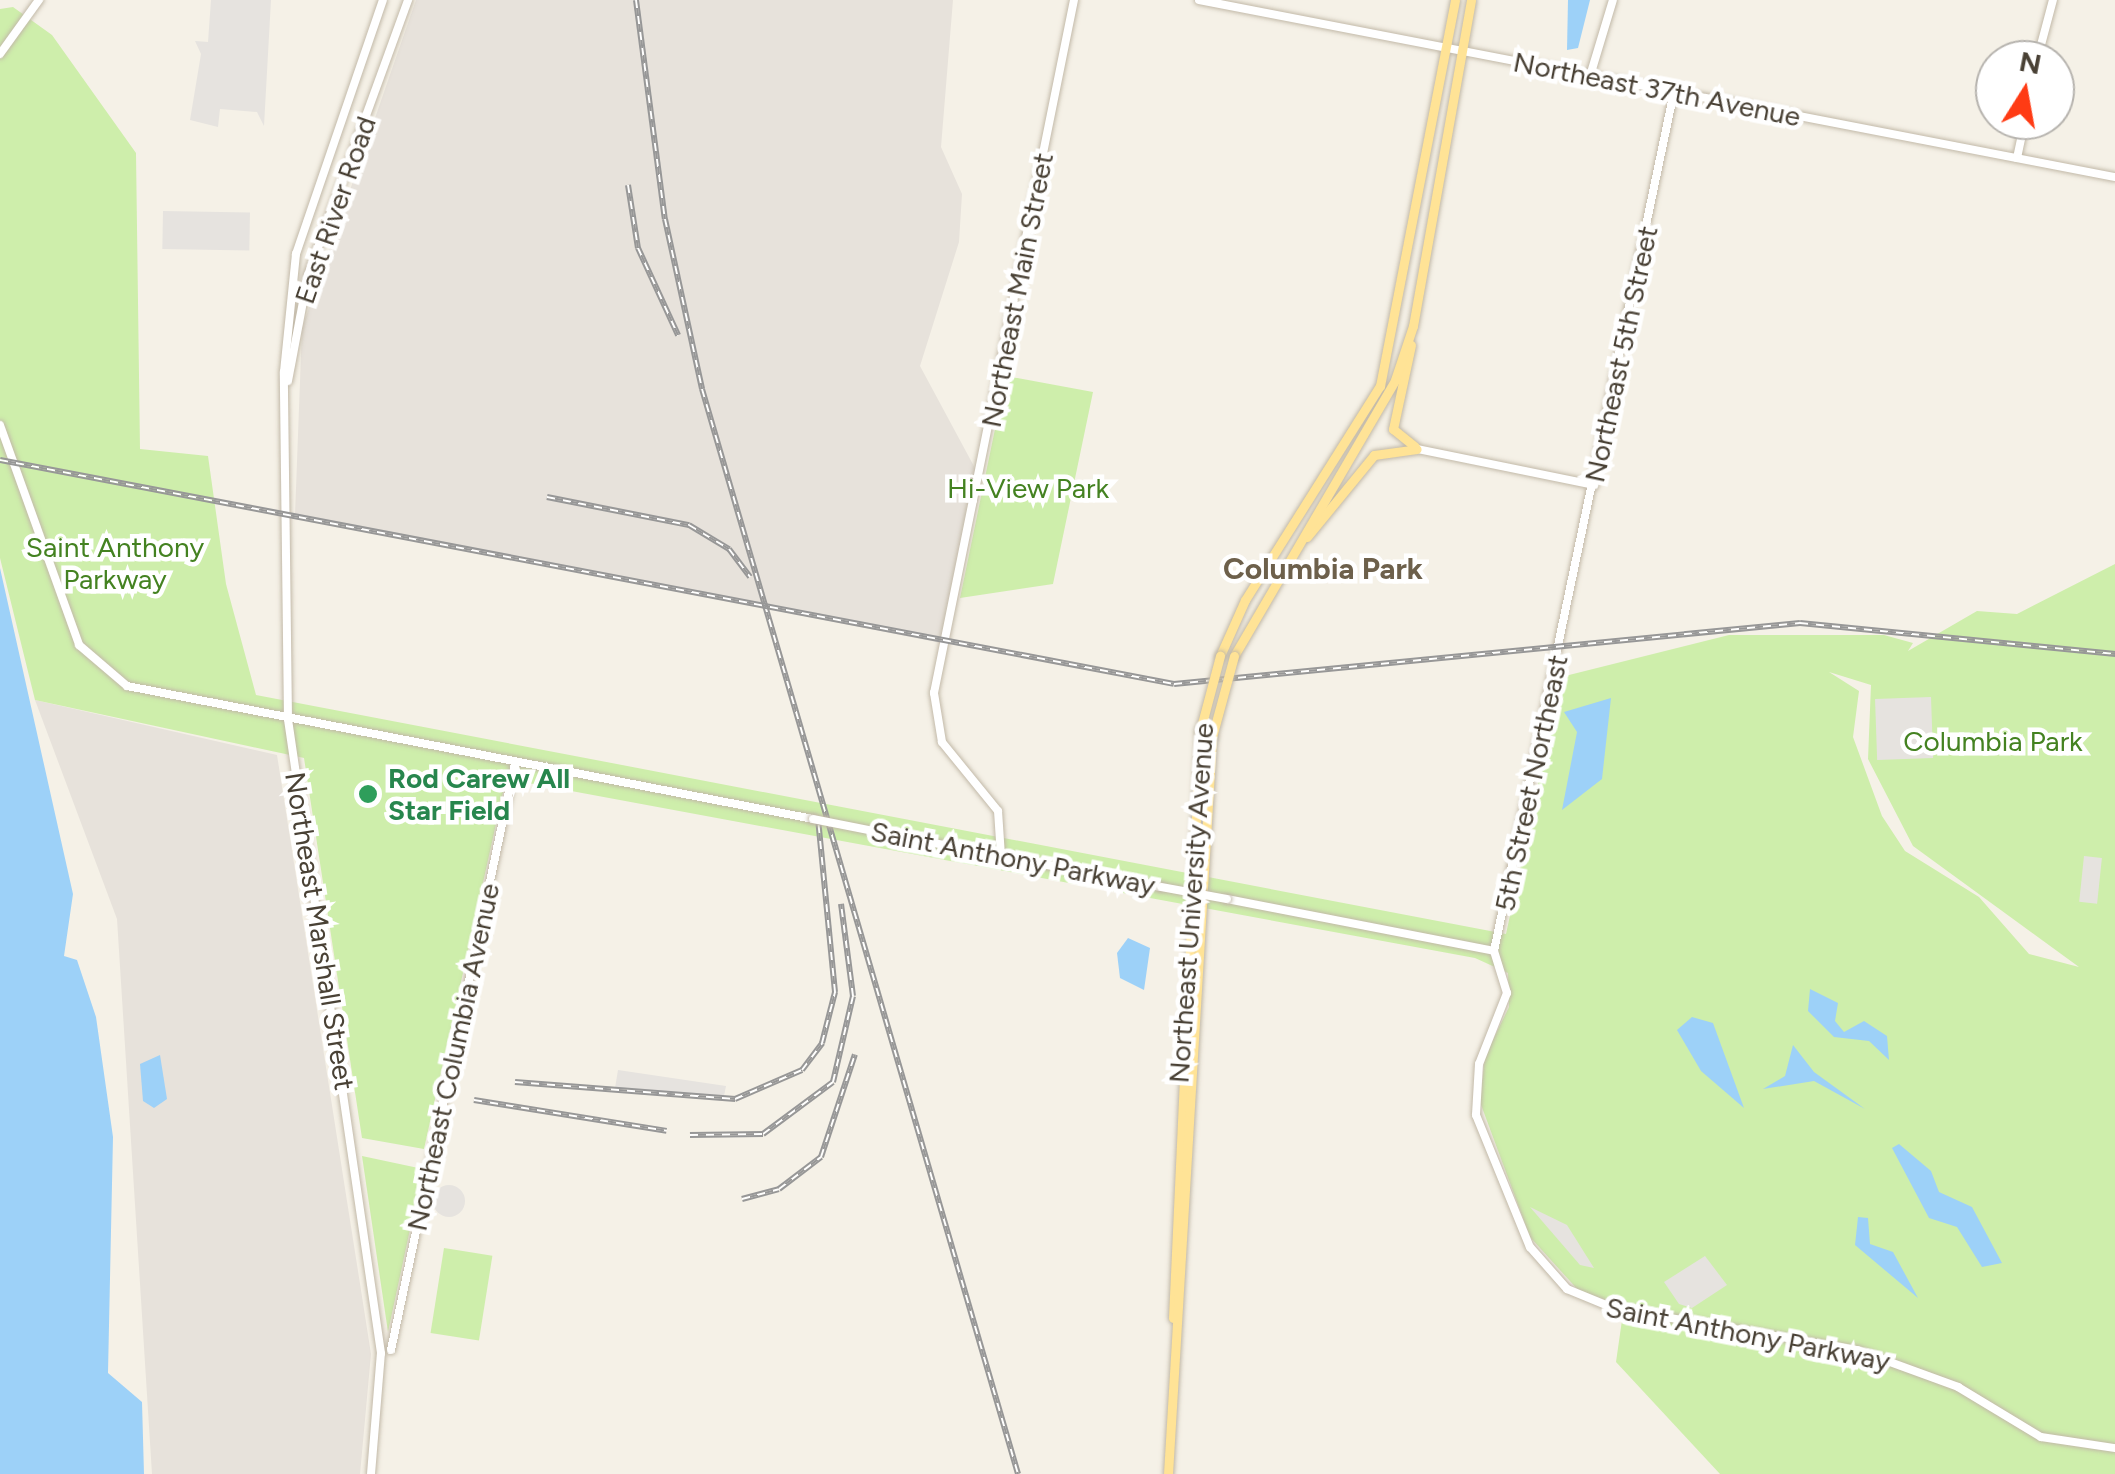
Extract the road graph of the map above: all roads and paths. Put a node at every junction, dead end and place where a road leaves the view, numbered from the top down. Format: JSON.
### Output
{"nodes":[{"id":1,"x":40,"y":0,"type":"edge"},
{"id":2,"x":383,"y":0,"type":"edge"},
{"id":3,"x":408,"y":0,"type":"edge"},
{"id":4,"x":1074,"y":0,"type":"edge"},
{"id":5,"x":1198,"y":0,"type":"edge"},
{"id":6,"x":1455,"y":0,"type":"edge"},
{"id":7,"x":1471,"y":0,"type":"edge"},
{"id":8,"x":1613,"y":0,"type":"edge"},
{"id":9,"x":2052,"y":0,"type":"edge"},
{"id":10,"x":2042,"y":40,"type":"edge"},
{"id":11,"x":1446,"y":48,"type":"junction"},
{"id":12,"x":1460,"y":51,"type":"junction"},
{"id":13,"x":0,"y":54,"type":"edge"},
{"id":14,"x":1590,"y":76,"type":"junction"},
{"id":15,"x":1674,"y":92,"type":"junction"},
{"id":16,"x":2021,"y":140,"type":"edge"},
{"id":17,"x":2017,"y":158,"type":"junction"},
{"id":18,"x":2115,"y":177,"type":"edge"},
{"id":19,"x":1414,"y":326,"type":"junction"},
{"id":20,"x":287,"y":385,"type":"junction"},
{"id":21,"x":0,"y":425,"type":"edge"},
{"id":22,"x":1417,"y":449,"type":"junction"},
{"id":23,"x":1594,"y":485,"type":"junction"},
{"id":24,"x":1288,"y":557,"type":"junction"},
{"id":25,"x":1568,"y":615,"type":"joint"},
{"id":26,"x":288,"y":720,"type":"junction"},
{"id":27,"x":515,"y":762,"type":"junction"},
{"id":28,"x":1001,"y":856,"type":"junction"},
{"id":29,"x":1494,"y":951,"type":"junction"},
{"id":30,"x":1175,"y":1331,"type":"junction"},
{"id":31,"x":391,"y":1350,"type":"dead end"},
{"id":32,"x":2115,"y":1448,"type":"edge"},
{"id":33,"x":371,"y":1474,"type":"edge"},
{"id":34,"x":1168,"y":1474,"type":"edge"}],
"edges":[{"from":1,"to":13,"type":"street"},
{"from":2,"to":20,"type":"street","name":"East River Road"},
{"from":3,"to":20,"type":"street","name":"East River Road"},
{"from":4,"to":28,"type":"street","name":"Northeast Main Street"},
{"from":5,"to":11,"type":"street","name":"Northeast 37th Avenue"},
{"from":6,"to":11,"type":"main road","name":"Northeast University Avenue"},
{"from":7,"to":12,"type":"main road","name":"Northeast University Avenue"},
{"from":8,"to":14,"type":"street"},
{"from":9,"to":10,"type":"street"},
{"from":11,"to":12,"type":"street","name":"Northeast 37th Avenue"},
{"from":11,"to":30,"type":"main road","name":"Northeast University Avenue","bridge":true},
{"from":12,"to":14,"type":"street","name":"Northeast 37th Avenue"},
{"from":12,"to":19,"type":"main road","name":"Northeast University Avenue"},
{"from":14,"to":15,"type":"street","name":"Northeast 37th Avenue"},
{"from":15,"to":17,"type":"street","name":"Northeast 37th Avenue"},
{"from":15,"to":23,"type":"street","name":"Northeast 5th Street"},
{"from":16,"to":17,"type":"street"},
{"from":17,"to":18,"type":"street","name":"Northeast 37th Avenue"},
{"from":19,"to":22,"type":"main road"},
{"from":19,"to":24,"type":"main road","name":"Northeast University Avenue"},
{"from":20,"to":26,"type":"street","name":"Northeast Marshall Street"},
{"from":21,"to":26,"type":"street","name":"Saint Anthony Parkway"},
{"from":22,"to":23,"type":"street"},
{"from":22,"to":24,"type":"main road"},
{"from":23,"to":25,"type":"street","name":"Northeast 5th Street"},
{"from":24,"to":30,"type":"main road","name":"Northeast University Avenue","bridge":true},
{"from":25,"to":29,"type":"street","name":"5th Street Northeast"},
{"from":26,"to":27,"type":"street","name":"Saint Anthony Parkway"},
{"from":26,"to":33,"type":"street","name":"Northeast Marshall Street"},
{"from":27,"to":28,"type":"street","name":"Saint Anthony Parkway","bridge":true},
{"from":27,"to":31,"type":"street","name":"Northeast Columbia Avenue"},
{"from":28,"to":29,"type":"street","name":"Saint Anthony Parkway","bridge":true},
{"from":29,"to":32,"type":"street","name":"Saint Anthony Parkway"},
{"from":30,"to":34,"type":"main road","name":"Northeast University Avenue"}]}
